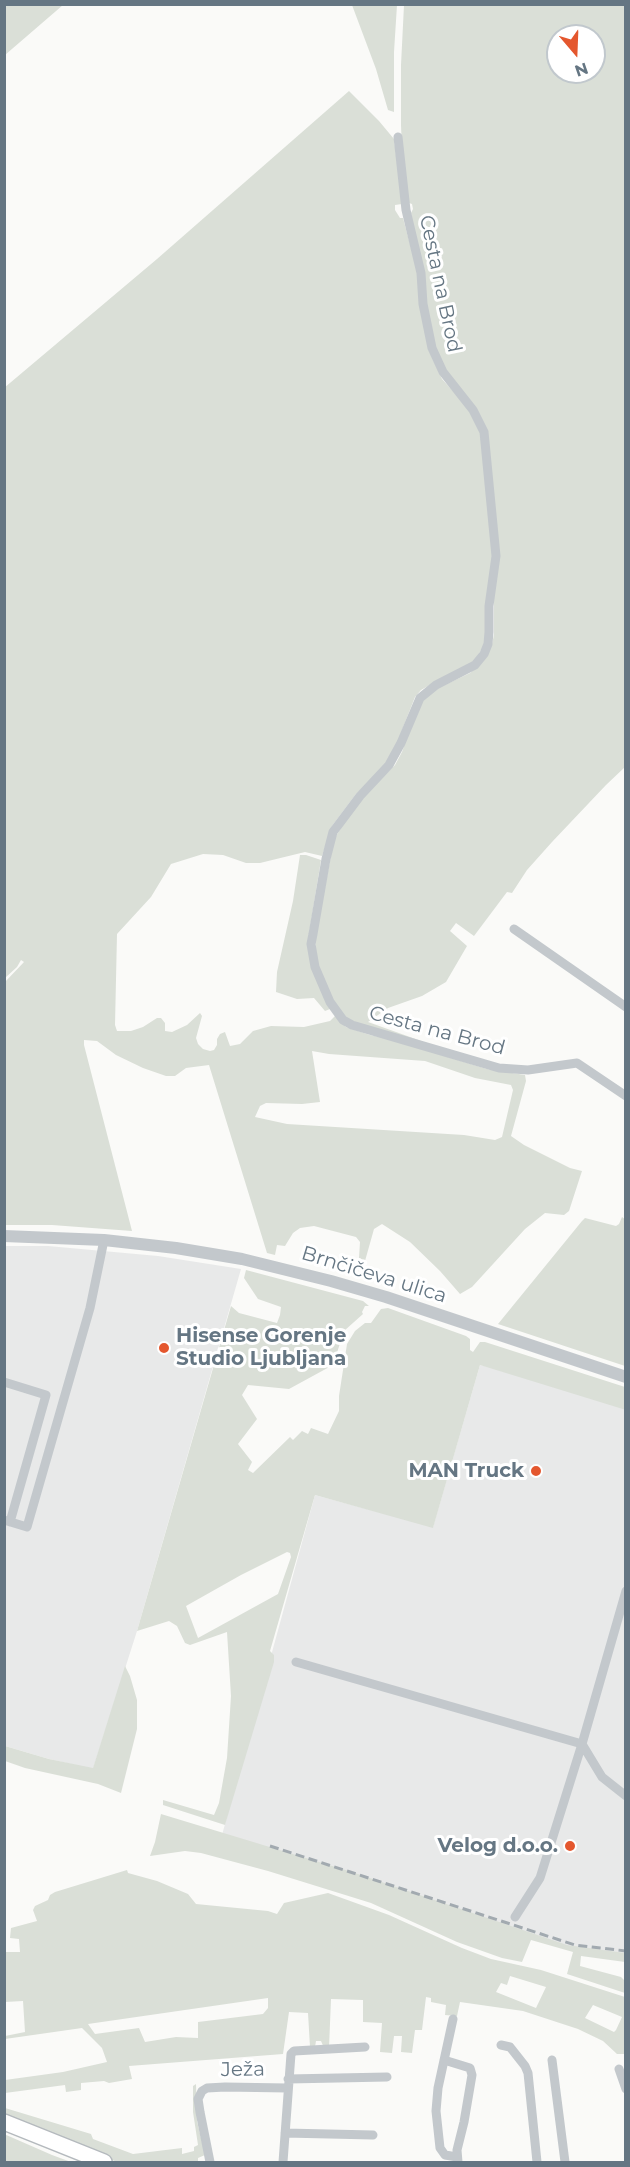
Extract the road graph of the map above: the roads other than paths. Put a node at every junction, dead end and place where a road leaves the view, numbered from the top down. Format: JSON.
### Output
{"nodes":[{"id":1,"x":398,"y":137,"type":"dead end"},
{"id":2,"x":514,"y":929,"type":"dead end"},
{"id":3,"x":626,"y":1007,"type":"edge"},
{"id":4,"x":626,"y":1096,"type":"edge"},
{"id":5,"x":4,"y":1236,"type":"edge"},
{"id":6,"x":104,"y":1240,"type":"junction"},
{"id":7,"x":626,"y":1377,"type":"edge"},
{"id":8,"x":4,"y":1382,"type":"edge"},
{"id":9,"x":7,"y":1521,"type":"edge"},
{"id":10,"x":626,"y":1591,"type":"edge"},
{"id":11,"x":296,"y":1662,"type":"dead end"},
{"id":12,"x":582,"y":1744,"type":"junction"},
{"id":13,"x":626,"y":1796,"type":"edge"},
{"id":14,"x":515,"y":1917,"type":"dead end"},
{"id":15,"x":453,"y":2019,"type":"dead end"},
{"id":16,"x":501,"y":2045,"type":"dead end"},
{"id":17,"x":365,"y":2047,"type":"dead end"},
{"id":18,"x":444,"y":2060,"type":"junction"},
{"id":19,"x":552,"y":2061,"type":"dead end"},
{"id":20,"x":619,"y":2069,"type":"dead end"},
{"id":21,"x":387,"y":2077,"type":"dead end"},
{"id":22,"x":288,"y":2083,"type":"junction"},
{"id":23,"x":626,"y":2089,"type":"edge"},
{"id":24,"x":4,"y":2122,"type":"edge"},
{"id":25,"x":285,"y":2133,"type":"junction"},
{"id":26,"x":373,"y":2135,"type":"dead end"},
{"id":27,"x":457,"y":2160,"type":"edge"},
{"id":28,"x":104,"y":2163,"type":"edge"},
{"id":29,"x":210,"y":2163,"type":"edge"},
{"id":30,"x":283,"y":2163,"type":"edge"},
{"id":31,"x":537,"y":2163,"type":"edge"},
{"id":32,"x":566,"y":2163,"type":"edge"}],
"edges":[{"from":1,"to":4,"type":"street","name":"Cesta na Brod"},
{"from":2,"to":3,"type":"street"},
{"from":5,"to":6,"type":"street","name":"Brnčičeva ulica"},
{"from":6,"to":7,"type":"street","name":"Brnčičeva ulica"},
{"from":6,"to":9,"type":"street"},
{"from":8,"to":9,"type":"street"},
{"from":10,"to":12,"type":"street"},
{"from":11,"to":12,"type":"street"},
{"from":12,"to":13,"type":"street"},
{"from":12,"to":14,"type":"street"},
{"from":15,"to":18,"type":"street"},
{"from":16,"to":31,"type":"street"},
{"from":17,"to":22,"type":"street","name":"Ježa"},
{"from":18,"to":27,"type":"street"},
{"from":18,"to":27,"type":"street"},
{"from":19,"to":32,"type":"street"},
{"from":20,"to":23,"type":"street"},
{"from":21,"to":22,"type":"street"},
{"from":22,"to":25,"type":"street","name":"Ježa"},
{"from":22,"to":29,"type":"street","name":"Ježa"},
{"from":24,"to":28,"type":"main road"},
{"from":25,"to":26,"type":"street"},
{"from":25,"to":30,"type":"street","name":"Ježa"}]}
